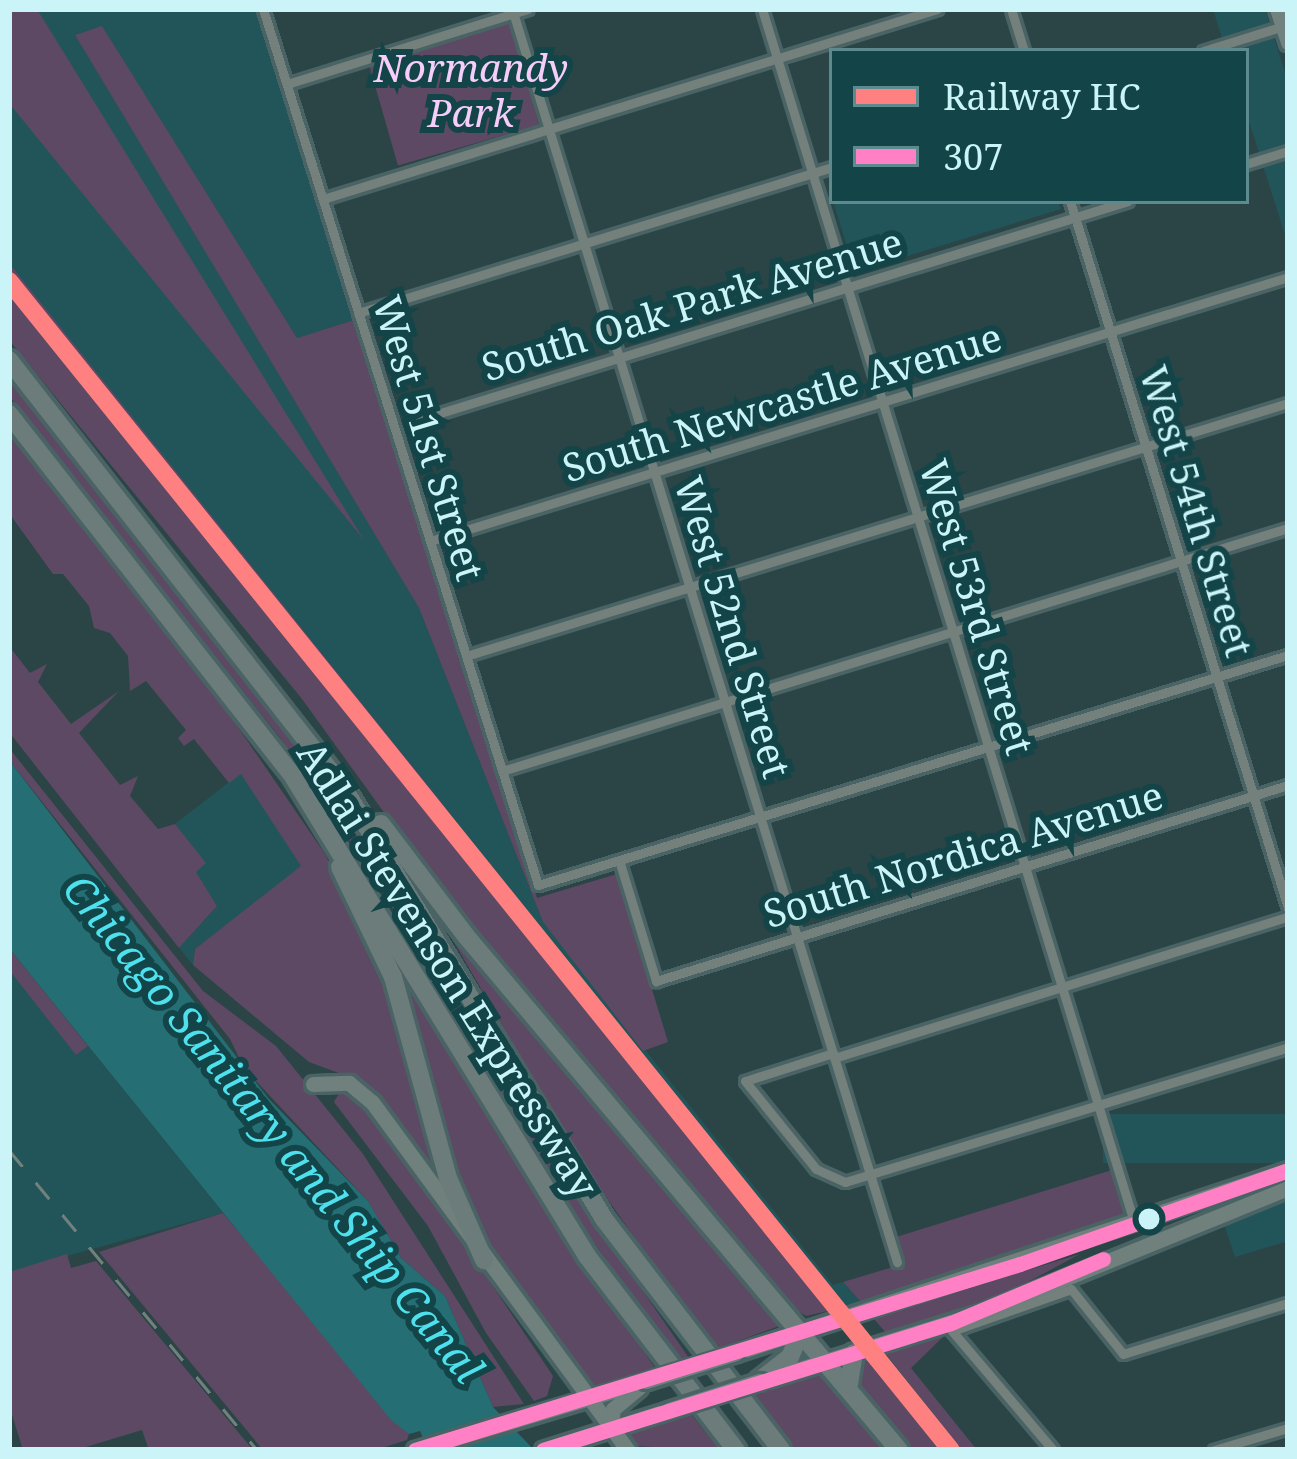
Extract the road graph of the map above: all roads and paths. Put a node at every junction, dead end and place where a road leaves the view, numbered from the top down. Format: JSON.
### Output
{"nodes":[{"id":1,"x":263,"y":9,"type":"edge"},
{"id":2,"x":528,"y":9,"type":"edge"},
{"id":3,"x":762,"y":9,"type":"edge"},
{"id":4,"x":937,"y":9,"type":"edge"},
{"id":5,"x":1011,"y":9,"type":"edge"},
{"id":6,"x":1277,"y":9,"type":"edge"},
{"id":7,"x":512,"y":11,"type":"edge"},
{"id":8,"x":1285,"y":26,"type":"edge"},
{"id":9,"x":1288,"y":43,"type":"edge"},
{"id":10,"x":1023,"y":48,"type":"edge"},
{"id":11,"x":1212,"y":48,"type":"edge"},
{"id":12,"x":777,"y":59,"type":"junction"},
{"id":13,"x":287,"y":84,"type":"junction"},
{"id":14,"x":549,"y":129,"type":"junction"},
{"id":15,"x":1288,"y":151,"type":"edge"},
{"id":16,"x":1249,"y":163,"type":"edge"},
{"id":17,"x":829,"y":168,"type":"edge"},
{"id":18,"x":812,"y":173,"type":"junction"},
{"id":19,"x":323,"y":200,"type":"junction"},
{"id":20,"x":1071,"y":204,"type":"edge"},
{"id":21,"x":1119,"y":204,"type":"edge"},
{"id":22,"x":1076,"y":218,"type":"junction"},
{"id":23,"x":584,"y":244,"type":"junction"},
{"id":24,"x":1288,"y":278,"type":"edge"},
{"id":25,"x":847,"y":288,"type":"junction"},
{"id":26,"x":358,"y":313,"type":"junction"},
{"id":27,"x":1111,"y":332,"type":"junction"},
{"id":28,"x":9,"y":359,"type":"edge"},
{"id":29,"x":619,"y":359,"type":"junction"},
{"id":30,"x":882,"y":403,"type":"junction"},
{"id":31,"x":1288,"y":403,"type":"edge"},
{"id":32,"x":9,"y":414,"type":"edge"},
{"id":33,"x":411,"y":422,"type":"dead end"},
{"id":34,"x":1146,"y":447,"type":"junction"},
{"id":35,"x":655,"y":474,"type":"junction"},
{"id":36,"x":918,"y":518,"type":"junction"},
{"id":37,"x":1288,"y":528,"type":"edge"},
{"id":38,"x":430,"y":541,"type":"junction"},
{"id":39,"x":1181,"y":562,"type":"junction"},
{"id":40,"x":689,"y":587,"type":"junction"},
{"id":41,"x":954,"y":632,"type":"junction"},
{"id":42,"x":1288,"y":655,"type":"edge"},
{"id":43,"x":466,"y":656,"type":"junction"},
{"id":44,"x":247,"y":657,"type":"junction"},
{"id":45,"x":1217,"y":677,"type":"junction"},
{"id":46,"x":725,"y":704,"type":"junction"},
{"id":47,"x":255,"y":724,"type":"junction"},
{"id":48,"x":989,"y":748,"type":"junction"},
{"id":49,"x":502,"y":771,"type":"junction"},
{"id":50,"x":1288,"y":785,"type":"edge"},
{"id":51,"x":1253,"y":796,"type":"junction"},
{"id":52,"x":760,"y":817,"type":"junction"},
{"id":53,"x":619,"y":860,"type":"junction"},
{"id":54,"x":1025,"y":867,"type":"junction"},
{"id":55,"x":1288,"y":913,"type":"edge"},
{"id":56,"x":797,"y":936,"type":"junction"},
{"id":57,"x":1062,"y":987,"type":"junction"},
{"id":58,"x":1288,"y":1047,"type":"edge"},
{"id":59,"x":834,"y":1055,"type":"junction"},
{"id":60,"x":314,"y":1084,"type":"dead end"},
{"id":61,"x":1099,"y":1106,"type":"junction"},
{"id":62,"x":1288,"y":1171,"type":"edge"},
{"id":63,"x":871,"y":1177,"type":"junction"},
{"id":64,"x":1288,"y":1188,"type":"edge"},
{"id":65,"x":1134,"y":1222,"type":"junction"},
{"id":66,"x":484,"y":1260,"type":"junction"},
{"id":67,"x":897,"y":1262,"type":"dead end"},
{"id":68,"x":1288,"y":1304,"type":"edge"},
{"id":69,"x":808,"y":1329,"type":"junction"},
{"id":70,"x":844,"y":1365,"type":"junction"},
{"id":71,"x":565,"y":1372,"type":"junction"},
{"id":72,"x":646,"y":1381,"type":"junction"},
{"id":73,"x":759,"y":1381,"type":"junction"},
{"id":74,"x":585,"y":1398,"type":"junction"},
{"id":75,"x":548,"y":1410,"type":"junction"},
{"id":76,"x":1288,"y":1428,"type":"edge"},
{"id":77,"x":610,"y":1430,"type":"junction"},
{"id":78,"x":415,"y":1450,"type":"edge"},
{"id":79,"x":543,"y":1450,"type":"edge"},
{"id":80,"x":628,"y":1450,"type":"edge"},
{"id":81,"x":736,"y":1450,"type":"edge"},
{"id":82,"x":781,"y":1450,"type":"edge"},
{"id":83,"x":899,"y":1450,"type":"edge"},
{"id":84,"x":1054,"y":1450,"type":"edge"},
{"id":85,"x":1214,"y":1450,"type":"edge"}],
"edges":[{"from":1,"to":13,"type":"street","name":"West 51st Street"},
{"from":2,"to":7,"type":"street"},
{"from":3,"to":12,"type":"street","name":"West 53rd Street"},
{"from":4,"to":12,"type":"street"},
{"from":5,"to":10,"type":"street"},
{"from":6,"to":8,"type":"main road"},
{"from":7,"to":13,"type":"street"},
{"from":7,"to":14,"type":"street","name":"West 52nd Street"},
{"from":8,"to":9,"type":"main road"},
{"from":8,"to":11,"type":"street"},
{"from":12,"to":14,"type":"street"},
{"from":12,"to":18,"type":"street","name":"West 53rd Street"},
{"from":13,"to":19,"type":"street","name":"West 51st Street"},
{"from":14,"to":19,"type":"street"},
{"from":14,"to":23,"type":"street","name":"West 52nd Street"},
{"from":15,"to":16,"type":"street"},
{"from":17,"to":18,"type":"street"},
{"from":18,"to":23,"type":"street"},
{"from":18,"to":25,"type":"street","name":"West 53rd Street"},
{"from":19,"to":26,"type":"street","name":"West 51st Street"},
{"from":20,"to":22,"type":"street","name":"West 54th Street"},
{"from":21,"to":22,"type":"street","name":"South Oak Park Avenue"},
{"from":22,"to":25,"type":"street","name":"South Oak Park Avenue"},
{"from":22,"to":27,"type":"street","name":"West 54th Street"},
{"from":23,"to":26,"type":"street"},
{"from":23,"to":29,"type":"street","name":"West 52nd Street"},
{"from":24,"to":27,"type":"street","name":"South Newcastle Avenue"},
{"from":25,"to":29,"type":"street","name":"South Oak Park Avenue"},
{"from":25,"to":30,"type":"street","name":"West 53rd Street"},
{"from":26,"to":38,"type":"street","name":"West 51st Street"},
{"from":27,"to":30,"type":"street","name":"South Newcastle Avenue"},
{"from":27,"to":34,"type":"street","name":"West 54th Street"},
{"from":28,"to":44,"type":"highway","name":"Adlai Stevenson Expressway"},
{"from":29,"to":33,"type":"street","name":"South Oak Park Avenue"},
{"from":29,"to":35,"type":"street","name":"West 52nd Street"},
{"from":30,"to":35,"type":"street","name":"South Newcastle Avenue"},
{"from":30,"to":36,"type":"street","name":"West 53rd Street"},
{"from":31,"to":34,"type":"street"},
{"from":32,"to":47,"type":"highway","name":"Adlai Stevenson Expressway"},
{"from":34,"to":36,"type":"street"},
{"from":34,"to":39,"type":"street","name":"West 54th Street"},
{"from":35,"to":38,"type":"street","name":"South Newcastle Avenue"},
{"from":35,"to":40,"type":"street","name":"West 52nd Street"},
{"from":36,"to":40,"type":"street"},
{"from":36,"to":41,"type":"street","name":"West 53rd Street"},
{"from":37,"to":39,"type":"street"},
{"from":38,"to":43,"type":"street","name":"West 51st Street"},
{"from":39,"to":41,"type":"street"},
{"from":39,"to":45,"type":"street","name":"West 54th Street"},
{"from":40,"to":43,"type":"street"},
{"from":40,"to":46,"type":"street","name":"West 52nd Street"},
{"from":41,"to":46,"type":"street"},
{"from":41,"to":48,"type":"street","name":"West 53rd Street"},
{"from":42,"to":45,"type":"street"},
{"from":43,"to":49,"type":"street","name":"West 51st Street"},
{"from":44,"to":69,"type":"highway"},
{"from":44,"to":82,"type":"highway","name":"Adlai Stevenson Expressway"},
{"from":45,"to":48,"type":"street"},
{"from":45,"to":51,"type":"street","name":"West 54th Street"},
{"from":46,"to":49,"type":"street"},
{"from":46,"to":52,"type":"street","name":"West 52nd Street"},
{"from":47,"to":66,"type":"highway"},
{"from":47,"to":81,"type":"highway","name":"Adlai Stevenson Expressway"},
{"from":48,"to":52,"type":"street"},
{"from":48,"to":54,"type":"street","name":"West 53rd Street"},
{"from":49,"to":53,"type":"street","name":"West 51st Street"},
{"from":50,"to":51,"type":"street","name":"South Nordica Avenue"},
{"from":51,"to":54,"type":"street","name":"South Nordica Avenue"},
{"from":51,"to":55,"type":"street","name":"West 54th Street"},
{"from":52,"to":53,"type":"street"},
{"from":52,"to":56,"type":"street","name":"West 52nd Street"},
{"from":53,"to":56,"type":"street","name":"South Nordica Avenue"},
{"from":54,"to":56,"type":"street","name":"South Nordica Avenue"},
{"from":54,"to":57,"type":"street","name":"West 53rd Street"},
{"from":55,"to":57,"type":"street"},
{"from":56,"to":59,"type":"street","name":"West 52nd Street"},
{"from":57,"to":59,"type":"street"},
{"from":57,"to":61,"type":"street","name":"West 53rd Street"},
{"from":58,"to":61,"type":"street"},
{"from":59,"to":63,"type":"street","name":"West 52nd Street"},
{"from":59,"to":63,"type":"street"},
{"from":60,"to":66,"type":"main road"},
{"from":61,"to":63,"type":"street"},
{"from":61,"to":65,"type":"street","name":"West 53rd Street"},
{"from":62,"to":65,"type":"main road"},
{"from":63,"to":67,"type":"street","name":"West 52nd Street"},
{"from":64,"to":70,"type":"main road"},
{"from":65,"to":69,"type":"main road"},
{"from":66,"to":71,"type":"main road"},
{"from":68,"to":84,"type":"street"},
{"from":69,"to":70,"type":"highway"},
{"from":69,"to":72,"type":"main road","bridge":true},
{"from":69,"to":73,"type":"highway"},
{"from":70,"to":73,"type":"main road"},
{"from":70,"to":83,"type":"highway"},
{"from":71,"to":74,"type":"main road"},
{"from":71,"to":75,"type":"main road"},
{"from":72,"to":74,"type":"main road"},
{"from":72,"to":77,"type":"main road"},
{"from":73,"to":77,"type":"main road","bridge":true},
{"from":74,"to":75,"type":"main road"},
{"from":74,"to":77,"type":"main road"},
{"from":75,"to":78,"type":"main road"},
{"from":76,"to":85,"type":"street"},
{"from":77,"to":79,"type":"main road"},
{"from":77,"to":80,"type":"main road"}]}
